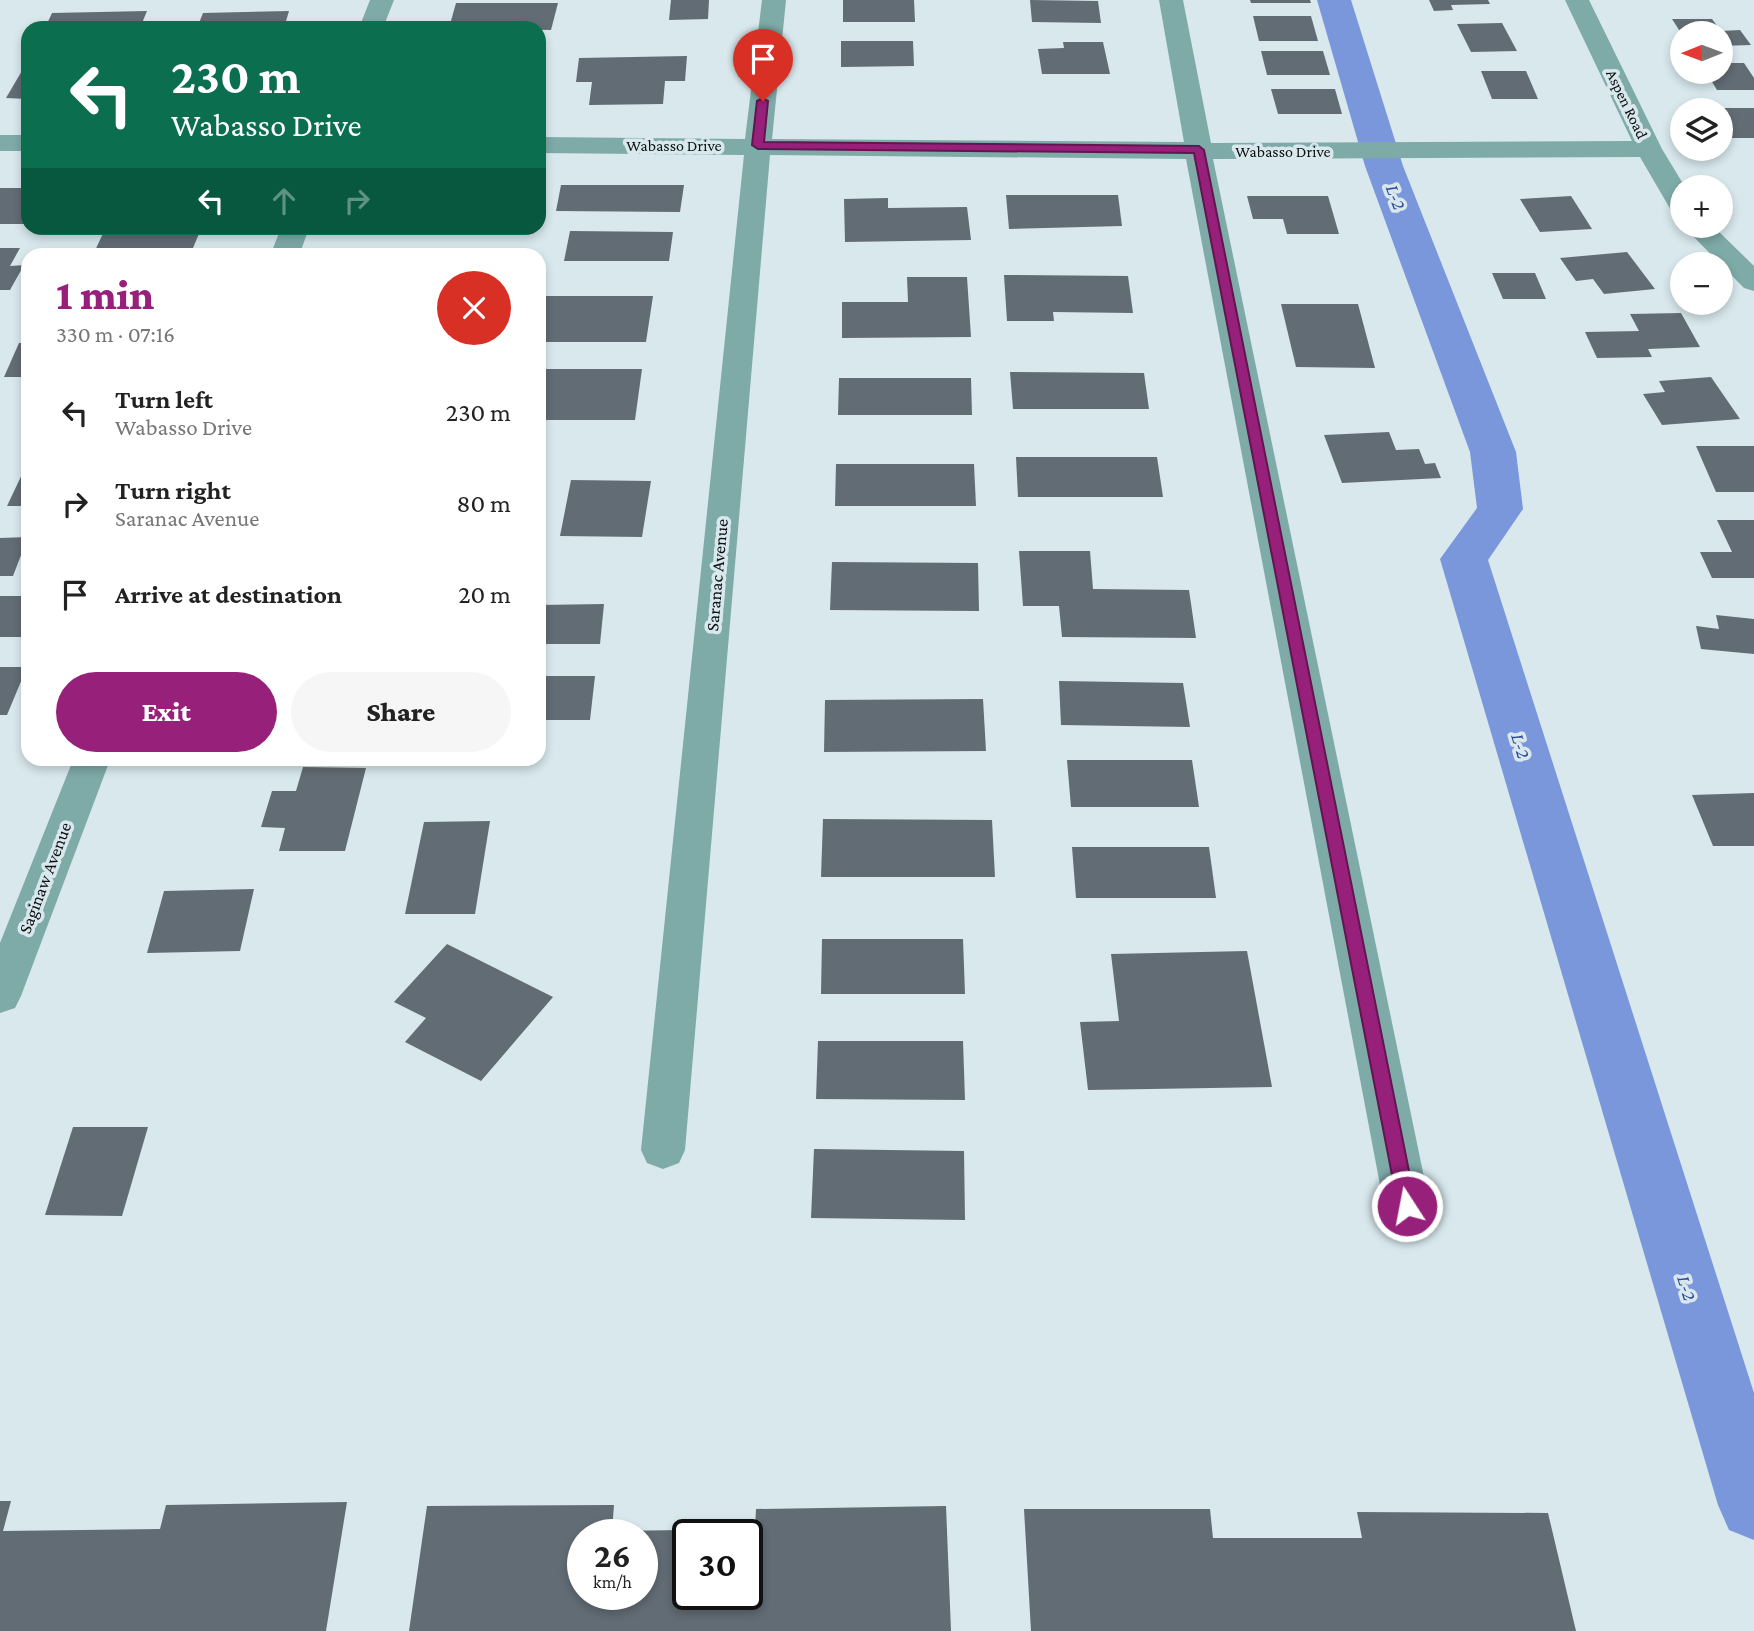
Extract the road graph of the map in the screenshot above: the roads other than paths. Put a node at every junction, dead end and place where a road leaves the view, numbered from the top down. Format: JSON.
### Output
{"nodes":[{"id":1,"x":382,"y":0,"type":"edge"},
{"id":2,"x":774,"y":0,"type":"edge"},
{"id":3,"x":1171,"y":0,"type":"edge"},
{"id":4,"x":1577,"y":0,"type":"edge"},
{"id":5,"x":374,"y":21,"type":"edge"},
{"id":6,"x":0,"y":143,"type":"edge"},
{"id":7,"x":21,"y":143,"type":"edge"},
{"id":8,"x":546,"y":145,"type":"edge"},
{"id":9,"x":758,"y":145,"type":"junction"},
{"id":10,"x":1649,"y":149,"type":"junction"},
{"id":11,"x":1199,"y":150,"type":"junction"},
{"id":12,"x":1670,"y":185,"type":"edge"},
{"id":13,"x":1709,"y":238,"type":"edge"},
{"id":14,"x":1754,"y":282,"type":"edge"},
{"id":15,"x":89,"y":766,"type":"edge"},
{"id":16,"x":0,"y":996,"type":"edge"},
{"id":17,"x":663,"y":1150,"type":"dead end"},
{"id":18,"x":1407,"y":1206,"type":"dead end"}],
"edges":[{"from":1,"to":5,"type":"street"},
{"from":2,"to":9,"type":"street","name":"Saranac Avenue"},
{"from":3,"to":11,"type":"street"},
{"from":4,"to":10,"type":"street","name":"Aspen Road"},
{"from":6,"to":7,"type":"street"},
{"from":8,"to":9,"type":"street","name":"Wabasso Drive"},
{"from":9,"to":11,"type":"street","name":"Wabasso Drive"},
{"from":9,"to":17,"type":"street","name":"Saranac Avenue"},
{"from":10,"to":11,"type":"street","name":"Wabasso Drive"},
{"from":10,"to":12,"type":"street","name":"Aspen Road"},
{"from":11,"to":18,"type":"street"},
{"from":13,"to":14,"type":"street"},
{"from":15,"to":16,"type":"street","name":"Saginaw Avenue"}]}
